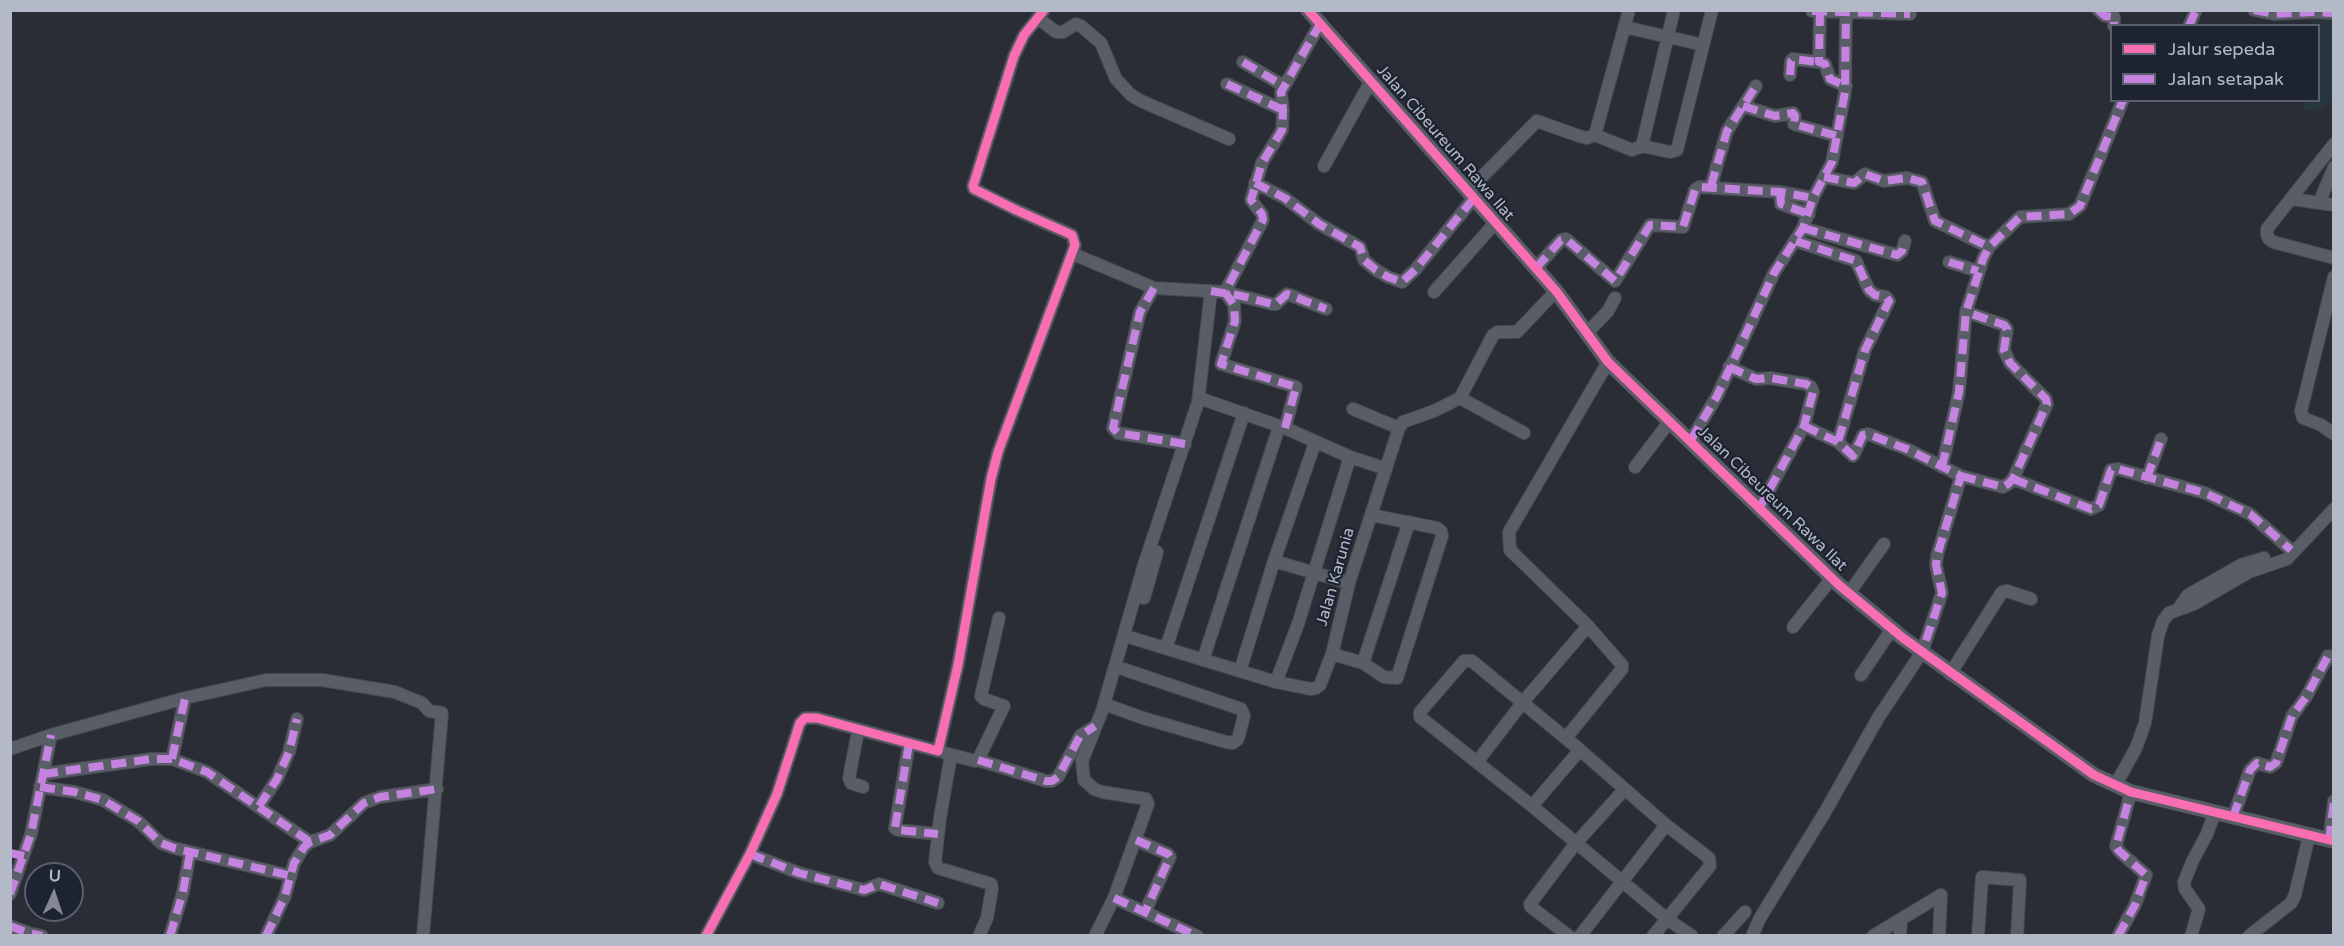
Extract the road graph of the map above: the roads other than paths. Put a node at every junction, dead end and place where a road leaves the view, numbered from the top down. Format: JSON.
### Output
{"nodes":[{"id":1,"x":1308,"y":10,"type":"edge"},
{"id":2,"x":1629,"y":10,"type":"edge"},
{"id":3,"x":1674,"y":10,"type":"edge"},
{"id":4,"x":1712,"y":10,"type":"edge"},
{"id":5,"x":2098,"y":10,"type":"edge"},
{"id":6,"x":2196,"y":10,"type":"edge"},
{"id":7,"x":2254,"y":10,"type":"edge"},
{"id":8,"x":1812,"y":11,"type":"edge"},
{"id":9,"x":1820,"y":11,"type":"edge"},
{"id":10,"x":1846,"y":12,"type":"edge"},
{"id":11,"x":2334,"y":13,"type":"edge"},
{"id":12,"x":1041,"y":14,"type":"edge"},
{"id":13,"x":1910,"y":14,"type":"dead end"},
{"id":14,"x":2293,"y":20,"type":"edge"},
{"id":15,"x":1320,"y":24,"type":"junction"},
{"id":16,"x":2114,"y":24,"type":"edge"},
{"id":17,"x":2190,"y":24,"type":"edge"},
{"id":18,"x":1625,"y":27,"type":"junction"},
{"id":19,"x":1666,"y":38,"type":"junction"},
{"id":20,"x":1703,"y":45,"type":"junction"},
{"id":21,"x":1243,"y":62,"type":"dead end"},
{"id":22,"x":1819,"y":62,"type":"junction"},
{"id":23,"x":1790,"y":75,"type":"dead end"},
{"id":24,"x":1371,"y":81,"type":"junction"},
{"id":25,"x":1227,"y":84,"type":"dead end"},
{"id":26,"x":1284,"y":86,"type":"junction"},
{"id":27,"x":1756,"y":86,"type":"dead end"},
{"id":28,"x":1846,"y":86,"type":"junction"},
{"id":29,"x":2122,"y":102,"type":"edge"},
{"id":30,"x":1743,"y":106,"type":"junction"},
{"id":31,"x":1283,"y":110,"type":"junction"},
{"id":32,"x":1595,"y":135,"type":"junction"},
{"id":33,"x":1837,"y":136,"type":"junction"},
{"id":34,"x":1229,"y":140,"type":"dead end"},
{"id":35,"x":2334,"y":144,"type":"edge"},
{"id":36,"x":1642,"y":146,"type":"junction"},
{"id":37,"x":1324,"y":166,"type":"dead end"},
{"id":38,"x":2334,"y":167,"type":"edge"},
{"id":39,"x":1824,"y":177,"type":"junction"},
{"id":40,"x":1255,"y":183,"type":"junction"},
{"id":41,"x":1711,"y":186,"type":"junction"},
{"id":42,"x":1780,"y":192,"type":"junction"},
{"id":43,"x":1471,"y":195,"type":"junction"},
{"id":44,"x":1813,"y":198,"type":"junction"},
{"id":45,"x":2292,"y":199,"type":"junction"},
{"id":46,"x":2319,"y":203,"type":"junction"},
{"id":47,"x":2334,"y":205,"type":"edge"},
{"id":48,"x":1809,"y":214,"type":"junction"},
{"id":49,"x":1495,"y":223,"type":"junction"},
{"id":50,"x":1803,"y":228,"type":"junction"},
{"id":51,"x":1796,"y":241,"type":"junction"},
{"id":52,"x":1905,"y":241,"type":"dead end"},
{"id":53,"x":1989,"y":247,"type":"junction"},
{"id":54,"x":1073,"y":254,"type":"junction"},
{"id":55,"x":2334,"y":258,"type":"edge"},
{"id":56,"x":1949,"y":262,"type":"dead end"},
{"id":57,"x":1536,"y":268,"type":"junction"},
{"id":58,"x":1978,"y":271,"type":"junction"},
{"id":59,"x":2334,"y":277,"type":"edge"},
{"id":60,"x":1154,"y":288,"type":"junction"},
{"id":61,"x":1210,"y":291,"type":"junction"},
{"id":62,"x":1556,"y":291,"type":"junction"},
{"id":63,"x":1225,"y":292,"type":"junction"},
{"id":64,"x":1434,"y":292,"type":"dead end"},
{"id":65,"x":1615,"y":298,"type":"dead end"},
{"id":66,"x":1326,"y":309,"type":"dead end"},
{"id":67,"x":1966,"y":312,"type":"junction"},
{"id":68,"x":1587,"y":333,"type":"junction"},
{"id":69,"x":1608,"y":362,"type":"junction"},
{"id":70,"x":1729,"y":367,"type":"junction"},
{"id":71,"x":1460,"y":398,"type":"junction"},
{"id":72,"x":1203,"y":399,"type":"junction"},
{"id":73,"x":1353,"y":409,"type":"dead end"},
{"id":74,"x":1244,"y":413,"type":"junction"},
{"id":75,"x":1671,"y":421,"type":"junction"},
{"id":76,"x":1804,"y":426,"type":"junction"},
{"id":77,"x":1282,"y":427,"type":"junction"},
{"id":78,"x":1399,"y":428,"type":"junction"},
{"id":79,"x":1524,"y":433,"type":"dead end"},
{"id":80,"x":2334,"y":434,"type":"edge"},
{"id":81,"x":2161,"y":439,"type":"dead end"},
{"id":82,"x":1691,"y":440,"type":"junction"},
{"id":83,"x":1838,"y":442,"type":"junction"},
{"id":84,"x":1315,"y":443,"type":"junction"},
{"id":85,"x":1185,"y":444,"type":"junction"},
{"id":86,"x":1350,"y":457,"type":"junction"},
{"id":87,"x":1635,"y":467,"type":"dead end"},
{"id":88,"x":1942,"y":467,"type":"junction"},
{"id":89,"x":1384,"y":468,"type":"junction"},
{"id":90,"x":1961,"y":476,"type":"junction"},
{"id":91,"x":2147,"y":478,"type":"junction"},
{"id":92,"x":2013,"y":479,"type":"junction"},
{"id":93,"x":1760,"y":507,"type":"junction"},
{"id":94,"x":2334,"y":509,"type":"edge"},
{"id":95,"x":1371,"y":515,"type":"junction"},
{"id":96,"x":1409,"y":522,"type":"junction"},
{"id":97,"x":1884,"y":544,"type":"dead end"},
{"id":98,"x":2294,"y":550,"type":"junction"},
{"id":99,"x":1274,"y":561,"type":"junction"},
{"id":100,"x":1314,"y":573,"type":"junction"},
{"id":101,"x":1832,"y":578,"type":"junction"},
{"id":102,"x":1349,"y":583,"type":"junction"},
{"id":103,"x":1849,"y":593,"type":"junction"},
{"id":104,"x":2031,"y":599,"type":"dead end"},
{"id":105,"x":999,"y":618,"type":"dead end"},
{"id":106,"x":1588,"y":626,"type":"junction"},
{"id":107,"x":1794,"y":627,"type":"dead end"},
{"id":108,"x":1892,"y":629,"type":"junction"},
{"id":109,"x":1132,"y":638,"type":"junction"},
{"id":110,"x":1166,"y":648,"type":"junction"},
{"id":111,"x":1922,"y":652,"type":"junction"},
{"id":112,"x":2332,"y":653,"type":"edge"},
{"id":113,"x":1332,"y":654,"type":"junction"},
{"id":114,"x":1203,"y":660,"type":"junction"},
{"id":115,"x":1363,"y":663,"type":"junction"},
{"id":116,"x":1123,"y":669,"type":"junction"},
{"id":117,"x":1240,"y":671,"type":"junction"},
{"id":118,"x":1950,"y":674,"type":"junction"},
{"id":119,"x":1861,"y":675,"type":"dead end"},
{"id":120,"x":1276,"y":682,"type":"junction"},
{"id":121,"x":185,"y":698,"type":"junction"},
{"id":122,"x":1523,"y":702,"type":"junction"},
{"id":123,"x":1108,"y":705,"type":"junction"},
{"id":124,"x":297,"y":719,"type":"dead end"},
{"id":125,"x":1095,"y":726,"type":"junction"},
{"id":126,"x":858,"y":730,"type":"junction"},
{"id":127,"x":51,"y":735,"type":"junction"},
{"id":128,"x":1566,"y":738,"type":"junction"},
{"id":129,"x":909,"y":744,"type":"junction"},
{"id":130,"x":10,"y":749,"type":"edge"},
{"id":131,"x":1580,"y":750,"type":"junction"},
{"id":132,"x":938,"y":751,"type":"junction"},
{"id":133,"x":951,"y":755,"type":"junction"},
{"id":134,"x":172,"y":759,"type":"junction"},
{"id":135,"x":978,"y":760,"type":"junction"},
{"id":136,"x":1477,"y":762,"type":"junction"},
{"id":137,"x":43,"y":774,"type":"junction"},
{"id":138,"x":2116,"y":784,"type":"junction"},
{"id":139,"x":40,"y":787,"type":"junction"},
{"id":140,"x":863,"y":787,"type":"dead end"},
{"id":141,"x":437,"y":789,"type":"junction"},
{"id":142,"x":1624,"y":790,"type":"junction"},
{"id":143,"x":2131,"y":792,"type":"junction"},
{"id":144,"x":2334,"y":801,"type":"edge"},
{"id":145,"x":259,"y":806,"type":"junction"},
{"id":146,"x":1532,"y":806,"type":"junction"},
{"id":147,"x":2215,"y":812,"type":"junction"},
{"id":148,"x":2233,"y":817,"type":"junction"},
{"id":149,"x":1666,"y":825,"type":"junction"},
{"id":150,"x":938,"y":834,"type":"junction"},
{"id":151,"x":2308,"y":836,"type":"junction"},
{"id":152,"x":1136,"y":840,"type":"junction"},
{"id":153,"x":2331,"y":841,"type":"edge"},
{"id":154,"x":310,"y":842,"type":"junction"},
{"id":155,"x":1576,"y":843,"type":"junction"},
{"id":156,"x":10,"y":853,"type":"edge"},
{"id":157,"x":190,"y":853,"type":"junction"},
{"id":158,"x":750,"y":854,"type":"junction"},
{"id":159,"x":24,"y":856,"type":"junction"},
{"id":160,"x":291,"y":876,"type":"junction"},
{"id":161,"x":1622,"y":882,"type":"junction"},
{"id":162,"x":10,"y":894,"type":"edge"},
{"id":163,"x":1114,"y":898,"type":"junction"},
{"id":164,"x":938,"y":903,"type":"dead end"},
{"id":165,"x":1145,"y":912,"type":"junction"},
{"id":166,"x":1745,"y":912,"type":"dead end"},
{"id":167,"x":1667,"y":919,"type":"junction"},
{"id":168,"x":1901,"y":919,"type":"junction"},
{"id":169,"x":10,"y":926,"type":"edge"},
{"id":170,"x":1197,"y":935,"type":"edge"},
{"id":171,"x":42,"y":936,"type":"edge"},
{"id":172,"x":170,"y":936,"type":"edge"},
{"id":173,"x":266,"y":936,"type":"edge"},
{"id":174,"x":423,"y":936,"type":"edge"},
{"id":175,"x":706,"y":936,"type":"edge"},
{"id":176,"x":979,"y":936,"type":"edge"},
{"id":177,"x":1095,"y":936,"type":"edge"},
{"id":178,"x":1569,"y":936,"type":"edge"},
{"id":179,"x":1580,"y":936,"type":"edge"},
{"id":180,"x":1653,"y":936,"type":"edge"},
{"id":181,"x":1692,"y":936,"type":"edge"},
{"id":182,"x":1723,"y":936,"type":"edge"},
{"id":183,"x":1752,"y":936,"type":"edge"},
{"id":184,"x":1873,"y":936,"type":"edge"},
{"id":185,"x":1900,"y":936,"type":"edge"},
{"id":186,"x":1939,"y":936,"type":"edge"},
{"id":187,"x":1978,"y":936,"type":"edge"},
{"id":188,"x":2017,"y":936,"type":"edge"},
{"id":189,"x":2118,"y":936,"type":"edge"},
{"id":190,"x":2191,"y":936,"type":"edge"},
{"id":191,"x":2248,"y":936,"type":"edge"}],
"edges":[{"from":1,"to":15,"type":"street","name":"Jalan Cibeureum Rawa Ilat"},
{"from":2,"to":18,"type":"street"},
{"from":3,"to":19,"type":"street"},
{"from":4,"to":20,"type":"street"},
{"from":5,"to":16,"type":"street"},
{"from":6,"to":17,"type":"street"},
{"from":7,"to":14,"type":"street"},
{"from":8,"to":9,"type":"street"},
{"from":9,"to":10,"type":"street"},
{"from":9,"to":22,"type":"street"},
{"from":10,"to":13,"type":"street"},
{"from":10,"to":28,"type":"street"},
{"from":11,"to":14,"type":"street"},
{"from":12,"to":34,"type":"street"},
{"from":12,"to":54,"type":"street"},
{"from":15,"to":24,"type":"street","name":"Jalan Cibeureum Rawa Ilat"},
{"from":15,"to":26,"type":"street"},
{"from":18,"to":19,"type":"street"},
{"from":18,"to":32,"type":"street"},
{"from":19,"to":20,"type":"street"},
{"from":19,"to":36,"type":"street"},
{"from":20,"to":36,"type":"street"},
{"from":21,"to":26,"type":"street"},
{"from":22,"to":23,"type":"street"},
{"from":22,"to":28,"type":"street"},
{"from":24,"to":37,"type":"street"},
{"from":24,"to":43,"type":"street","name":"Jalan Cibeureum Rawa Ilat"},
{"from":25,"to":31,"type":"street"},
{"from":26,"to":31,"type":"street"},
{"from":27,"to":30,"type":"street"},
{"from":28,"to":33,"type":"street"},
{"from":29,"to":53,"type":"street"},
{"from":30,"to":33,"type":"street"},
{"from":30,"to":41,"type":"street"},
{"from":31,"to":40,"type":"street"},
{"from":32,"to":36,"type":"street"},
{"from":32,"to":43,"type":"street"},
{"from":33,"to":39,"type":"street"},
{"from":35,"to":45,"type":"street"},
{"from":38,"to":46,"type":"street"},
{"from":39,"to":44,"type":"street"},
{"from":39,"to":53,"type":"street"},
{"from":40,"to":43,"type":"street"},
{"from":40,"to":63,"type":"street"},
{"from":41,"to":42,"type":"street"},
{"from":41,"to":57,"type":"street"},
{"from":42,"to":44,"type":"street"},
{"from":42,"to":48,"type":"street"},
{"from":43,"to":49,"type":"street","name":"Jalan Cibeureum Rawa Ilat"},
{"from":44,"to":48,"type":"street"},
{"from":45,"to":46,"type":"street"},
{"from":45,"to":55,"type":"street"},
{"from":46,"to":47,"type":"street"},
{"from":48,"to":50,"type":"street"},
{"from":49,"to":57,"type":"street","name":"Jalan Cibeureum Rawa Ilat"},
{"from":49,"to":64,"type":"street"},
{"from":50,"to":51,"type":"street"},
{"from":50,"to":52,"type":"street"},
{"from":51,"to":70,"type":"street"},
{"from":51,"to":83,"type":"street"},
{"from":53,"to":58,"type":"street"},
{"from":54,"to":60,"type":"street"},
{"from":54,"to":132,"type":"street"},
{"from":56,"to":58,"type":"street"},
{"from":57,"to":62,"type":"street","name":"Jalan Cibeureum Rawa Ilat"},
{"from":58,"to":67,"type":"street"},
{"from":59,"to":80,"type":"street"},
{"from":60,"to":61,"type":"street"},
{"from":60,"to":85,"type":"street"},
{"from":61,"to":63,"type":"street"},
{"from":61,"to":72,"type":"street"},
{"from":62,"to":68,"type":"street","name":"Jalan Cibeureum Rawa Ilat"},
{"from":62,"to":71,"type":"street"},
{"from":63,"to":66,"type":"street"},
{"from":63,"to":77,"type":"street"},
{"from":65,"to":68,"type":"street"},
{"from":67,"to":88,"type":"street"},
{"from":67,"to":92,"type":"street"},
{"from":68,"to":69,"type":"street","name":"Jalan Cibeureum Rawa Ilat"},
{"from":69,"to":75,"type":"street","name":"Jalan Cibeureum Rawa Ilat"},
{"from":69,"to":106,"type":"street"},
{"from":70,"to":76,"type":"street"},
{"from":70,"to":82,"type":"street"},
{"from":71,"to":78,"type":"street"},
{"from":71,"to":79,"type":"street"},
{"from":72,"to":74,"type":"street"},
{"from":72,"to":85,"type":"street"},
{"from":72,"to":109,"type":"street"},
{"from":73,"to":78,"type":"street"},
{"from":74,"to":77,"type":"street"},
{"from":74,"to":110,"type":"street"},
{"from":75,"to":82,"type":"street","name":"Jalan Cibeureum Rawa Ilat"},
{"from":75,"to":87,"type":"street"},
{"from":76,"to":83,"type":"street"},
{"from":76,"to":93,"type":"street"},
{"from":77,"to":84,"type":"street"},
{"from":77,"to":114,"type":"street"},
{"from":78,"to":89,"type":"street","name":"Jalan Karunia"},
{"from":81,"to":91,"type":"street"},
{"from":82,"to":93,"type":"street","name":"Jalan Cibeureum Rawa Ilat"},
{"from":83,"to":88,"type":"street"},
{"from":84,"to":86,"type":"street"},
{"from":84,"to":99,"type":"street"},
{"from":85,"to":123,"type":"street"},
{"from":86,"to":89,"type":"street"},
{"from":86,"to":100,"type":"street"},
{"from":88,"to":90,"type":"street"},
{"from":89,"to":95,"type":"street","name":"Jalan Karunia"},
{"from":90,"to":92,"type":"street"},
{"from":90,"to":111,"type":"street"},
{"from":91,"to":92,"type":"street"},
{"from":91,"to":98,"type":"street"},
{"from":93,"to":101,"type":"street","name":"Jalan Cibeureum Rawa Ilat"},
{"from":94,"to":98,"type":"street"},
{"from":95,"to":96,"type":"street"},
{"from":95,"to":102,"type":"street","name":"Jalan Karunia"},
{"from":96,"to":115,"type":"street"},
{"from":96,"to":115,"type":"street"},
{"from":97,"to":103,"type":"street"},
{"from":98,"to":138,"type":"street"},
{"from":99,"to":100,"type":"street"},
{"from":99,"to":117,"type":"street"},
{"from":100,"to":102,"type":"street"},
{"from":100,"to":120,"type":"street"},
{"from":101,"to":103,"type":"street","name":"Jalan Cibeureum Rawa Ilat"},
{"from":101,"to":107,"type":"street"},
{"from":102,"to":113,"type":"street","name":"Jalan Karunia"},
{"from":103,"to":108,"type":"street","name":"Jalan Cibeureum Rawa Ilat"},
{"from":104,"to":118,"type":"street"},
{"from":105,"to":135,"type":"street"},
{"from":106,"to":122,"type":"street"},
{"from":106,"to":128,"type":"street"},
{"from":108,"to":111,"type":"street","name":"Jalan Cibeureum Rawa Ilat"},
{"from":108,"to":119,"type":"street"},
{"from":109,"to":110,"type":"street"},
{"from":109,"to":116,"type":"street"},
{"from":110,"to":114,"type":"street"},
{"from":111,"to":118,"type":"street","name":"Jalan Cibeureum Rawa Ilat"},
{"from":111,"to":183,"type":"street"},
{"from":112,"to":148,"type":"street"},
{"from":113,"to":115,"type":"street"},
{"from":113,"to":120,"type":"street","name":"Jalan Karunia"},
{"from":114,"to":117,"type":"street"},
{"from":116,"to":123,"type":"street"},
{"from":116,"to":123,"type":"street"},
{"from":117,"to":120,"type":"street"},
{"from":118,"to":138,"type":"street","name":"Jalan Cibeureum Rawa Ilat"},
{"from":121,"to":127,"type":"street"},
{"from":121,"to":134,"type":"street"},
{"from":121,"to":141,"type":"street"},
{"from":122,"to":128,"type":"street"},
{"from":122,"to":136,"type":"street"},
{"from":122,"to":136,"type":"street"},
{"from":123,"to":125,"type":"street"},
{"from":124,"to":145,"type":"street"},
{"from":125,"to":135,"type":"street"},
{"from":125,"to":152,"type":"street"},
{"from":126,"to":129,"type":"street"},
{"from":126,"to":140,"type":"street"},
{"from":126,"to":158,"type":"street"},
{"from":127,"to":130,"type":"street"},
{"from":127,"to":137,"type":"street"},
{"from":128,"to":131,"type":"street"},
{"from":129,"to":132,"type":"street"},
{"from":129,"to":150,"type":"street"},
{"from":131,"to":142,"type":"street"},
{"from":131,"to":146,"type":"street"},
{"from":132,"to":133,"type":"street"},
{"from":133,"to":135,"type":"street"},
{"from":133,"to":150,"type":"street"},
{"from":134,"to":137,"type":"street"},
{"from":134,"to":145,"type":"street"},
{"from":136,"to":146,"type":"street"},
{"from":137,"to":139,"type":"street"},
{"from":138,"to":143,"type":"street","name":"Jalan Cibeureum Rawa Ilat"},
{"from":139,"to":157,"type":"street"},
{"from":139,"to":159,"type":"street"},
{"from":141,"to":154,"type":"street"},
{"from":141,"to":174,"type":"street"},
{"from":142,"to":149,"type":"street"},
{"from":142,"to":155,"type":"street"},
{"from":143,"to":147,"type":"street","name":"Jalan Cibeureum Rawa Ilat"},
{"from":143,"to":189,"type":"street"},
{"from":144,"to":153,"type":"street"},
{"from":145,"to":154,"type":"street"},
{"from":146,"to":155,"type":"street"},
{"from":147,"to":148,"type":"street","name":"Jalan Cibeureum Rawa Ilat"},
{"from":147,"to":190,"type":"street"},
{"from":148,"to":151,"type":"street","name":"Jalan Cibeureum Rawa Ilat"},
{"from":149,"to":161,"type":"street"},
{"from":149,"to":167,"type":"street"},
{"from":150,"to":176,"type":"street"},
{"from":151,"to":153,"type":"street","name":"Jalan Cibeureum Rawa Ilat"},
{"from":151,"to":191,"type":"street"},
{"from":152,"to":163,"type":"street"},
{"from":152,"to":165,"type":"street"},
{"from":154,"to":160,"type":"street"},
{"from":155,"to":161,"type":"street"},
{"from":155,"to":178,"type":"street"},
{"from":156,"to":159,"type":"street"},
{"from":157,"to":160,"type":"street"},
{"from":157,"to":172,"type":"street"},
{"from":158,"to":164,"type":"street"},
{"from":158,"to":175,"type":"street"},
{"from":159,"to":162,"type":"street"},
{"from":160,"to":173,"type":"street"},
{"from":161,"to":167,"type":"street"},
{"from":161,"to":179,"type":"street"},
{"from":163,"to":165,"type":"street"},
{"from":163,"to":177,"type":"street"},
{"from":165,"to":170,"type":"street"},
{"from":166,"to":182,"type":"street"},
{"from":167,"to":180,"type":"street"},
{"from":167,"to":181,"type":"street"},
{"from":168,"to":184,"type":"street"},
{"from":168,"to":185,"type":"street"},
{"from":168,"to":186,"type":"street"},
{"from":169,"to":171,"type":"street"},
{"from":187,"to":188,"type":"street"}]}
